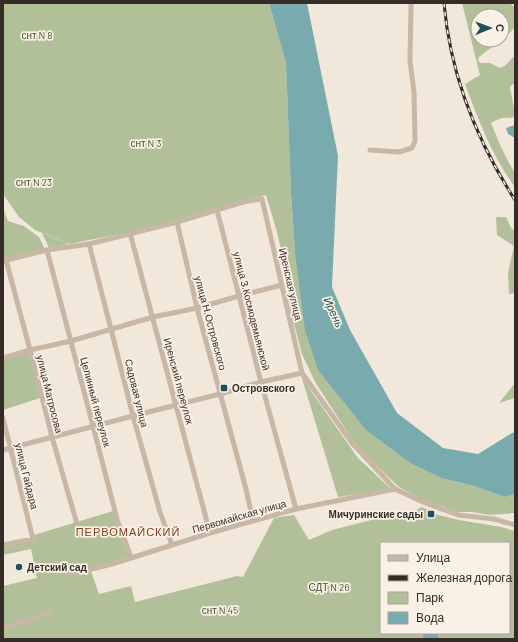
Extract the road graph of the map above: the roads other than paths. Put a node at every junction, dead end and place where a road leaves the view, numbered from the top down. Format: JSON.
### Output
{"nodes":[{"id":1,"x":411,"y":3,"type":"edge"},
{"id":2,"x":370,"y":150,"type":"dead end"},
{"id":3,"x":217,"y":210,"type":"junction"},
{"id":4,"x":177,"y":222,"type":"junction"},
{"id":5,"x":130,"y":233,"type":"junction"},
{"id":6,"x":89,"y":244,"type":"junction"},
{"id":7,"x":47,"y":250,"type":"junction"},
{"id":8,"x":4,"y":261,"type":"edge"},
{"id":9,"x":282,"y":285,"type":"junction"},
{"id":10,"x":239,"y":296,"type":"junction"},
{"id":11,"x":197,"y":308,"type":"junction"},
{"id":12,"x":153,"y":317,"type":"junction"},
{"id":13,"x":112,"y":329,"type":"junction"},
{"id":14,"x":70,"y":341,"type":"junction"},
{"id":15,"x":30,"y":350,"type":"junction"},
{"id":16,"x":3,"y":358,"type":"edge"},
{"id":17,"x":302,"y":373,"type":"junction"},
{"id":18,"x":261,"y":382,"type":"junction"},
{"id":19,"x":220,"y":394,"type":"junction"},
{"id":20,"x":176,"y":405,"type":"junction"},
{"id":21,"x":133,"y":416,"type":"junction"},
{"id":22,"x":3,"y":418,"type":"edge"},
{"id":23,"x":93,"y":426,"type":"junction"},
{"id":24,"x":52,"y":437,"type":"junction"},
{"id":25,"x":11,"y":448,"type":"junction"},
{"id":26,"x":3,"y":450,"type":"edge"},
{"id":27,"x":394,"y":489,"type":"junction"},
{"id":28,"x":296,"y":509,"type":"junction"},
{"id":29,"x":253,"y":522,"type":"junction"},
{"id":30,"x":515,"y":524,"type":"edge"},
{"id":31,"x":79,"y":531,"type":"dead end"},
{"id":32,"x":210,"y":533,"type":"junction"},
{"id":33,"x":3,"y":545,"type":"edge"},
{"id":34,"x":172,"y":545,"type":"junction"},
{"id":35,"x":131,"y":557,"type":"junction"},
{"id":36,"x":68,"y":575,"type":"dead end"},
{"id":37,"x":50,"y":613,"type":"dead end"},
{"id":38,"x":3,"y":628,"type":"edge"}],
"edges":[{"from":1,"to":2,"type":"street"},
{"from":3,"to":4,"type":"street"},
{"from":3,"to":9,"type":"street","name":"Иренская улица"},
{"from":3,"to":10,"type":"street","name":"улица З.Космодемьянской"},
{"from":4,"to":5,"type":"street"},
{"from":4,"to":11,"type":"street","name":"улица Н.Островского"},
{"from":5,"to":6,"type":"street"},
{"from":5,"to":12,"type":"street","name":"Иренский переулок"},
{"from":6,"to":7,"type":"street"},
{"from":6,"to":13,"type":"street","name":"Садовая улица"},
{"from":7,"to":8,"type":"street"},
{"from":7,"to":14,"type":"street","name":"Целинный переулок"},
{"from":8,"to":15,"type":"street","name":"улица Матросова"},
{"from":9,"to":10,"type":"street"},
{"from":9,"to":17,"type":"street","name":"Иренская улица"},
{"from":10,"to":11,"type":"street"},
{"from":10,"to":18,"type":"street","name":"улица З.Космодемьянской"},
{"from":11,"to":12,"type":"street"},
{"from":11,"to":19,"type":"street","name":"улица Н.Островского"},
{"from":12,"to":13,"type":"street"},
{"from":12,"to":20,"type":"street","name":"Иренский переулок"},
{"from":13,"to":14,"type":"street"},
{"from":13,"to":21,"type":"street","name":"Садовая улица"},
{"from":14,"to":15,"type":"street"},
{"from":14,"to":23,"type":"street","name":"Целинный переулок"},
{"from":15,"to":16,"type":"street"},
{"from":15,"to":24,"type":"street","name":"улица Матросова"},
{"from":17,"to":18,"type":"street"},
{"from":17,"to":27,"type":"street"},
{"from":18,"to":19,"type":"street"},
{"from":18,"to":28,"type":"street","name":"улица З.Космодемьянской"},
{"from":19,"to":20,"type":"street"},
{"from":19,"to":29,"type":"street","name":"улица Н.Островского"},
{"from":20,"to":21,"type":"street"},
{"from":20,"to":32,"type":"street","name":"Иренский переулок"},
{"from":21,"to":23,"type":"street"},
{"from":21,"to":34,"type":"street","name":"Садовая улица"},
{"from":22,"to":25,"type":"street","name":"улица Гайдара"},
{"from":23,"to":24,"type":"street"},
{"from":23,"to":35,"type":"street","name":"Целинный переулок"},
{"from":24,"to":25,"type":"street"},
{"from":24,"to":31,"type":"street","name":"улица Матросова"},
{"from":25,"to":26,"type":"street"},
{"from":25,"to":33,"type":"street","name":"улица Гайдара"},
{"from":27,"to":28,"type":"street","name":"Первомайская улица"},
{"from":27,"to":30,"type":"street"},
{"from":28,"to":29,"type":"street","name":"Первомайская улица"},
{"from":29,"to":32,"type":"street","name":"Первомайская улица"},
{"from":32,"to":34,"type":"street","name":"Первомайская улица"},
{"from":34,"to":35,"type":"street","name":"Первомайская улица"},
{"from":35,"to":36,"type":"street","name":"Первомайская улица"},
{"from":37,"to":38,"type":"street"}]}
